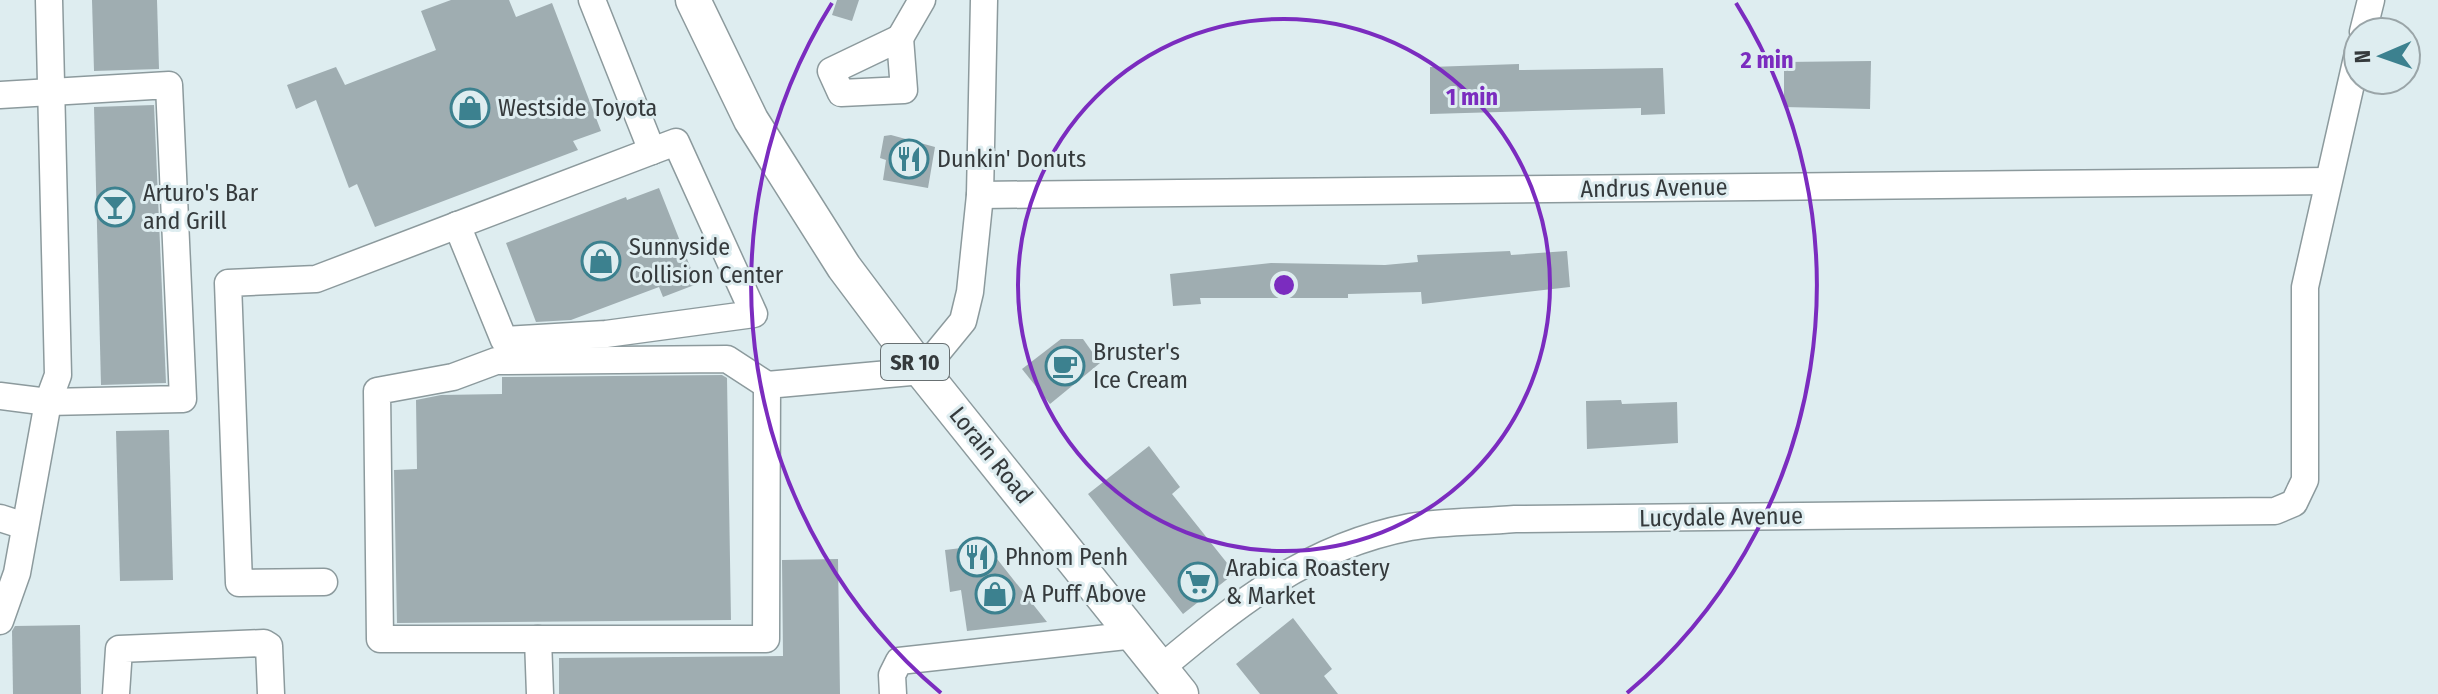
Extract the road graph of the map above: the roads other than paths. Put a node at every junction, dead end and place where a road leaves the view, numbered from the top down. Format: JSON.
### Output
{"nodes":[{"id":1,"x":49,"y":0,"type":"edge"},
{"id":2,"x":592,"y":0,"type":"edge"},
{"id":3,"x":693,"y":0,"type":"edge"},
{"id":4,"x":922,"y":0,"type":"edge"},
{"id":5,"x":984,"y":0,"type":"edge"},
{"id":6,"x":900,"y":38,"type":"dead end"},
{"id":7,"x":51,"y":93,"type":"junction"},
{"id":8,"x":0,"y":95,"type":"edge"},
{"id":9,"x":2348,"y":96,"type":"edge"},
{"id":10,"x":652,"y":151,"type":"junction"},
{"id":11,"x":2327,"y":181,"type":"junction"},
{"id":12,"x":980,"y":195,"type":"junction"},
{"id":13,"x":457,"y":225,"type":"junction"},
{"id":14,"x":922,"y":371,"type":"junction"},
{"id":15,"x":767,"y":385,"type":"junction"},
{"id":16,"x":0,"y":396,"type":"edge"},
{"id":17,"x":48,"y":402,"type":"junction"},
{"id":18,"x":0,"y":518,"type":"edge"},
{"id":19,"x":25,"y":526,"type":"junction"},
{"id":20,"x":324,"y":582,"type":"dead end"},
{"id":21,"x":0,"y":621,"type":"edge"},
{"id":22,"x":1135,"y":635,"type":"junction"},
{"id":23,"x":538,"y":639,"type":"junction"},
{"id":24,"x":1171,"y":681,"type":"edge"},
{"id":25,"x":116,"y":694,"type":"edge"},
{"id":26,"x":271,"y":694,"type":"edge"},
{"id":27,"x":540,"y":694,"type":"edge"},
{"id":28,"x":893,"y":694,"type":"edge"}],
"edges":[{"from":1,"to":7,"type":"street"},
{"from":2,"to":10,"type":"street"},
{"from":3,"to":14,"type":"main road","name":"Lorain Road","number":"SR 10"},
{"from":4,"to":6,"type":"street"},
{"from":5,"to":12,"type":"street"},
{"from":7,"to":8,"type":"street"},
{"from":7,"to":17,"type":"street"},
{"from":7,"to":17,"type":"street"},
{"from":9,"to":11,"type":"street"},
{"from":10,"to":13,"type":"street"},
{"from":10,"to":13,"type":"street"},
{"from":11,"to":12,"type":"street","name":"Andrus Avenue"},
{"from":11,"to":24,"type":"street","name":"Lucydale Avenue"},
{"from":12,"to":14,"type":"street"},
{"from":13,"to":20,"type":"street"},
{"from":14,"to":15,"type":"street"},
{"from":14,"to":22,"type":"main road","name":"Lorain Road","number":"SR 10"},
{"from":15,"to":23,"type":"street"},
{"from":15,"to":23,"type":"street"},
{"from":16,"to":17,"type":"street"},
{"from":17,"to":19,"type":"street"},
{"from":18,"to":19,"type":"street"},
{"from":19,"to":21,"type":"street"},
{"from":22,"to":24,"type":"main road","name":"Lorain Road","number":"SR 10"},
{"from":22,"to":28,"type":"street"},
{"from":23,"to":27,"type":"street"},
{"from":25,"to":26,"type":"street"}]}
